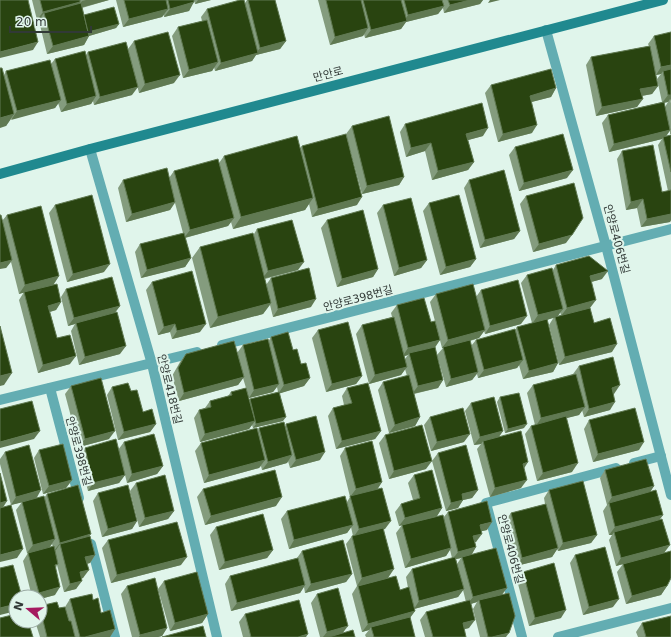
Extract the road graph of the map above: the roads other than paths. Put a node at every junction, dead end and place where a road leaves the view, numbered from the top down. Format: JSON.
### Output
{"nodes":[{"id":1,"x":663,"y":0,"type":"edge"},
{"id":2,"x":546,"y":30,"type":"junction"},
{"id":3,"x":90,"y":149,"type":"junction"},
{"id":4,"x":0,"y":174,"type":"edge"},
{"id":5,"x":671,"y":229,"type":"edge"},
{"id":6,"x":606,"y":246,"type":"junction"},
{"id":7,"x":152,"y":364,"type":"junction"},
{"id":8,"x":50,"y":388,"type":"junction"},
{"id":9,"x":0,"y":400,"type":"edge"},
{"id":10,"x":661,"y":456,"type":"junction"},
{"id":11,"x":671,"y":496,"type":"edge"},
{"id":12,"x":82,"y":509,"type":"edge"},
{"id":13,"x":88,"y":531,"type":"edge"},
{"id":14,"x":671,"y":608,"type":"edge"},
{"id":15,"x":115,"y":637,"type":"edge"},
{"id":16,"x":217,"y":637,"type":"edge"},
{"id":17,"x":522,"y":637,"type":"edge"},
{"id":18,"x":558,"y":637,"type":"edge"}],
"edges":[{"from":1,"to":2,"type":"street","name":"만안로"},
{"from":2,"to":3,"type":"street","name":"만안로"},
{"from":2,"to":6,"type":"street","name":"안양로406번길"},
{"from":3,"to":4,"type":"street","name":"만안로"},
{"from":3,"to":7,"type":"street","name":"안양로418번길"},
{"from":5,"to":6,"type":"street","name":"안양로398번길"},
{"from":6,"to":7,"type":"street","name":"안양로398번길"},
{"from":6,"to":10,"type":"street","name":"안양로406번길"},
{"from":7,"to":8,"type":"street","name":"안양로398번길"},
{"from":7,"to":16,"type":"street","name":"안양로418번길"},
{"from":8,"to":9,"type":"street","name":"안양로398번길"},
{"from":8,"to":12,"type":"street","name":"안양로398번길"},
{"from":10,"to":11,"type":"street","name":"안양로406번길"},
{"from":10,"to":17,"type":"street","name":"안양로406번길"},
{"from":13,"to":15,"type":"street"},
{"from":14,"to":18,"type":"street"}]}
